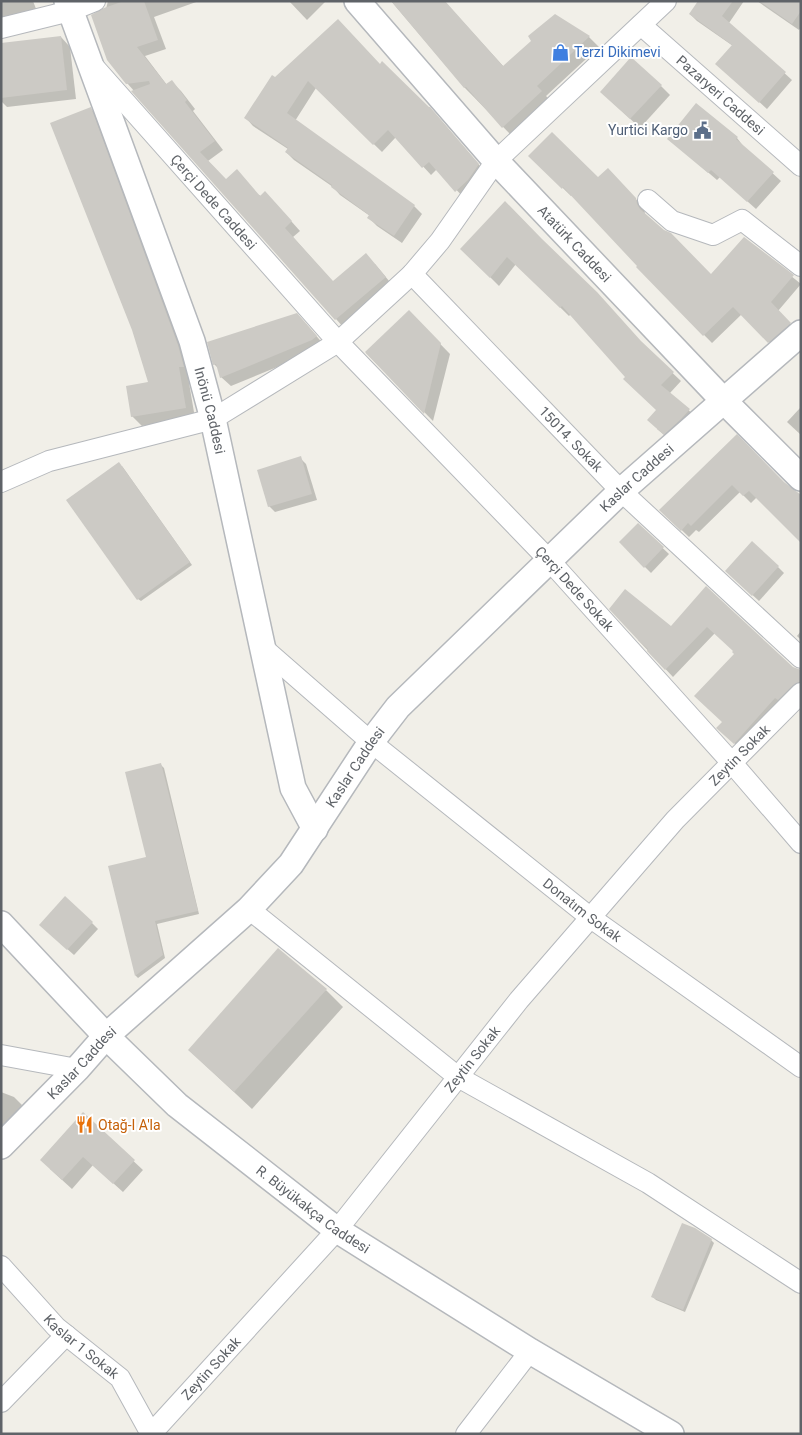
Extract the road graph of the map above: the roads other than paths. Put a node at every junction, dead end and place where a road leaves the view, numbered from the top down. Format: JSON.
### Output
{"nodes":[{"id":1,"x":95,"y":1,"type":"edge"},
{"id":2,"x":358,"y":1,"type":"edge"},
{"id":3,"x":665,"y":2,"type":"edge"},
{"id":4,"x":68,"y":6,"type":"edge"},
{"id":5,"x":641,"y":25,"type":"junction"},
{"id":6,"x":1,"y":28,"type":"edge"},
{"id":7,"x":88,"y":60,"type":"junction"},
{"id":8,"x":496,"y":161,"type":"junction"},
{"id":9,"x":801,"y":166,"type":"edge"},
{"id":10,"x":648,"y":200,"type":"dead end"},
{"id":11,"x":801,"y":266,"type":"edge"},
{"id":12,"x":412,"y":274,"type":"junction"},
{"id":13,"x":801,"y":333,"type":"edge"},
{"id":14,"x":338,"y":342,"type":"junction"},
{"id":15,"x":723,"y":400,"type":"junction"},
{"id":16,"x":213,"y":419,"type":"junction"},
{"id":17,"x":801,"y":478,"type":"edge"},
{"id":18,"x":1,"y":482,"type":"edge"},
{"id":19,"x":621,"y":490,"type":"junction"},
{"id":20,"x":549,"y":560,"type":"junction"},
{"id":21,"x":261,"y":646,"type":"junction"},
{"id":22,"x":801,"y":658,"type":"edge"},
{"id":23,"x":801,"y":693,"type":"edge"},
{"id":24,"x":372,"y":742,"type":"junction"},
{"id":25,"x":732,"y":763,"type":"junction"},
{"id":26,"x":314,"y":829,"type":"junction"},
{"id":27,"x":801,"y":843,"type":"edge"},
{"id":28,"x":249,"y":909,"type":"junction"},
{"id":29,"x":591,"y":918,"type":"junction"},
{"id":30,"x":1,"y":924,"type":"edge"},
{"id":31,"x":106,"y":1036,"type":"junction"},
{"id":32,"x":1,"y":1055,"type":"edge"},
{"id":33,"x":801,"y":1067,"type":"edge"},
{"id":34,"x":77,"y":1069,"type":"junction"},
{"id":35,"x":458,"y":1077,"type":"junction"},
{"id":36,"x":1,"y":1146,"type":"edge"},
{"id":37,"x":337,"y":1230,"type":"junction"},
{"id":38,"x":1,"y":1266,"type":"edge"},
{"id":39,"x":801,"y":1283,"type":"edge"},
{"id":40,"x":66,"y":1334,"type":"junction"},
{"id":41,"x":530,"y":1351,"type":"junction"},
{"id":42,"x":1,"y":1402,"type":"edge"},
{"id":43,"x":151,"y":1434,"type":"edge"},
{"id":44,"x":466,"y":1434,"type":"edge"},
{"id":45,"x":670,"y":1434,"type":"edge"}],
"edges":[{"from":1,"to":4,"type":"street"},
{"from":2,"to":8,"type":"street","name":"Atatürk Caddesi"},
{"from":3,"to":5,"type":"street"},
{"from":4,"to":6,"type":"street"},
{"from":4,"to":7,"type":"street","name":"Inönü Caddesi"},
{"from":5,"to":8,"type":"street"},
{"from":5,"to":9,"type":"street","name":"Pazaryeri Caddesi"},
{"from":7,"to":14,"type":"street","name":"Çerçi Dede Caddesi"},
{"from":7,"to":16,"type":"street","name":"Inönü Caddesi"},
{"from":8,"to":12,"type":"street"},
{"from":8,"to":15,"type":"street","name":"Atatürk Caddesi"},
{"from":10,"to":11,"type":"street"},
{"from":12,"to":14,"type":"street"},
{"from":12,"to":19,"type":"street","name":"15014. Sokak"},
{"from":13,"to":15,"type":"street","name":"Kaslar Caddesi"},
{"from":14,"to":16,"type":"street"},
{"from":14,"to":20,"type":"street","name":"Çerçi Dede Sokak"},
{"from":15,"to":17,"type":"street","name":"Atatürk Caddesi"},
{"from":15,"to":19,"type":"street","name":"Kaslar Caddesi"},
{"from":16,"to":18,"type":"street"},
{"from":16,"to":21,"type":"street","name":"Inönü Caddesi"},
{"from":19,"to":20,"type":"street","name":"Kaslar Caddesi"},
{"from":19,"to":22,"type":"street","name":"15014. Sokak"},
{"from":20,"to":24,"type":"street","name":"Kaslar Caddesi"},
{"from":20,"to":25,"type":"street","name":"Çerçi Dede Sokak"},
{"from":21,"to":24,"type":"street","name":"Donatım Sokak"},
{"from":21,"to":26,"type":"street","name":"Inönü Caddesi"},
{"from":23,"to":25,"type":"street","name":"Zeytin Sokak"},
{"from":24,"to":26,"type":"street","name":"Kaslar Caddesi"},
{"from":24,"to":29,"type":"street","name":"Donatım Sokak"},
{"from":25,"to":27,"type":"street","name":"Çerçi Dede Sokak"},
{"from":25,"to":29,"type":"street","name":"Zeytin Sokak"},
{"from":26,"to":28,"type":"street","name":"Kaslar Caddesi"},
{"from":28,"to":31,"type":"street","name":"Kaslar Caddesi"},
{"from":28,"to":35,"type":"street"},
{"from":29,"to":33,"type":"street","name":"Donatım Sokak"},
{"from":29,"to":35,"type":"street","name":"Zeytin Sokak"},
{"from":30,"to":31,"type":"street","name":"R. Büyükakça Caddesi"},
{"from":31,"to":34,"type":"street","name":"Kaslar Caddesi"},
{"from":31,"to":37,"type":"street","name":"R. Büyükakça Caddesi"},
{"from":32,"to":34,"type":"street"},
{"from":34,"to":36,"type":"street","name":"Kaslar Caddesi"},
{"from":35,"to":37,"type":"street","name":"Zeytin Sokak"},
{"from":35,"to":39,"type":"street"},
{"from":37,"to":41,"type":"street","name":"R. Büyükakça Caddesi"},
{"from":37,"to":43,"type":"street","name":"Zeytin Sokak"},
{"from":38,"to":40,"type":"street","name":"Kaslar 1 Sokak"},
{"from":40,"to":42,"type":"street"},
{"from":40,"to":43,"type":"street","name":"Kaslar 1 Sokak"},
{"from":41,"to":44,"type":"street"},
{"from":41,"to":45,"type":"street","name":"R. Büyükakça Caddesi"}]}
